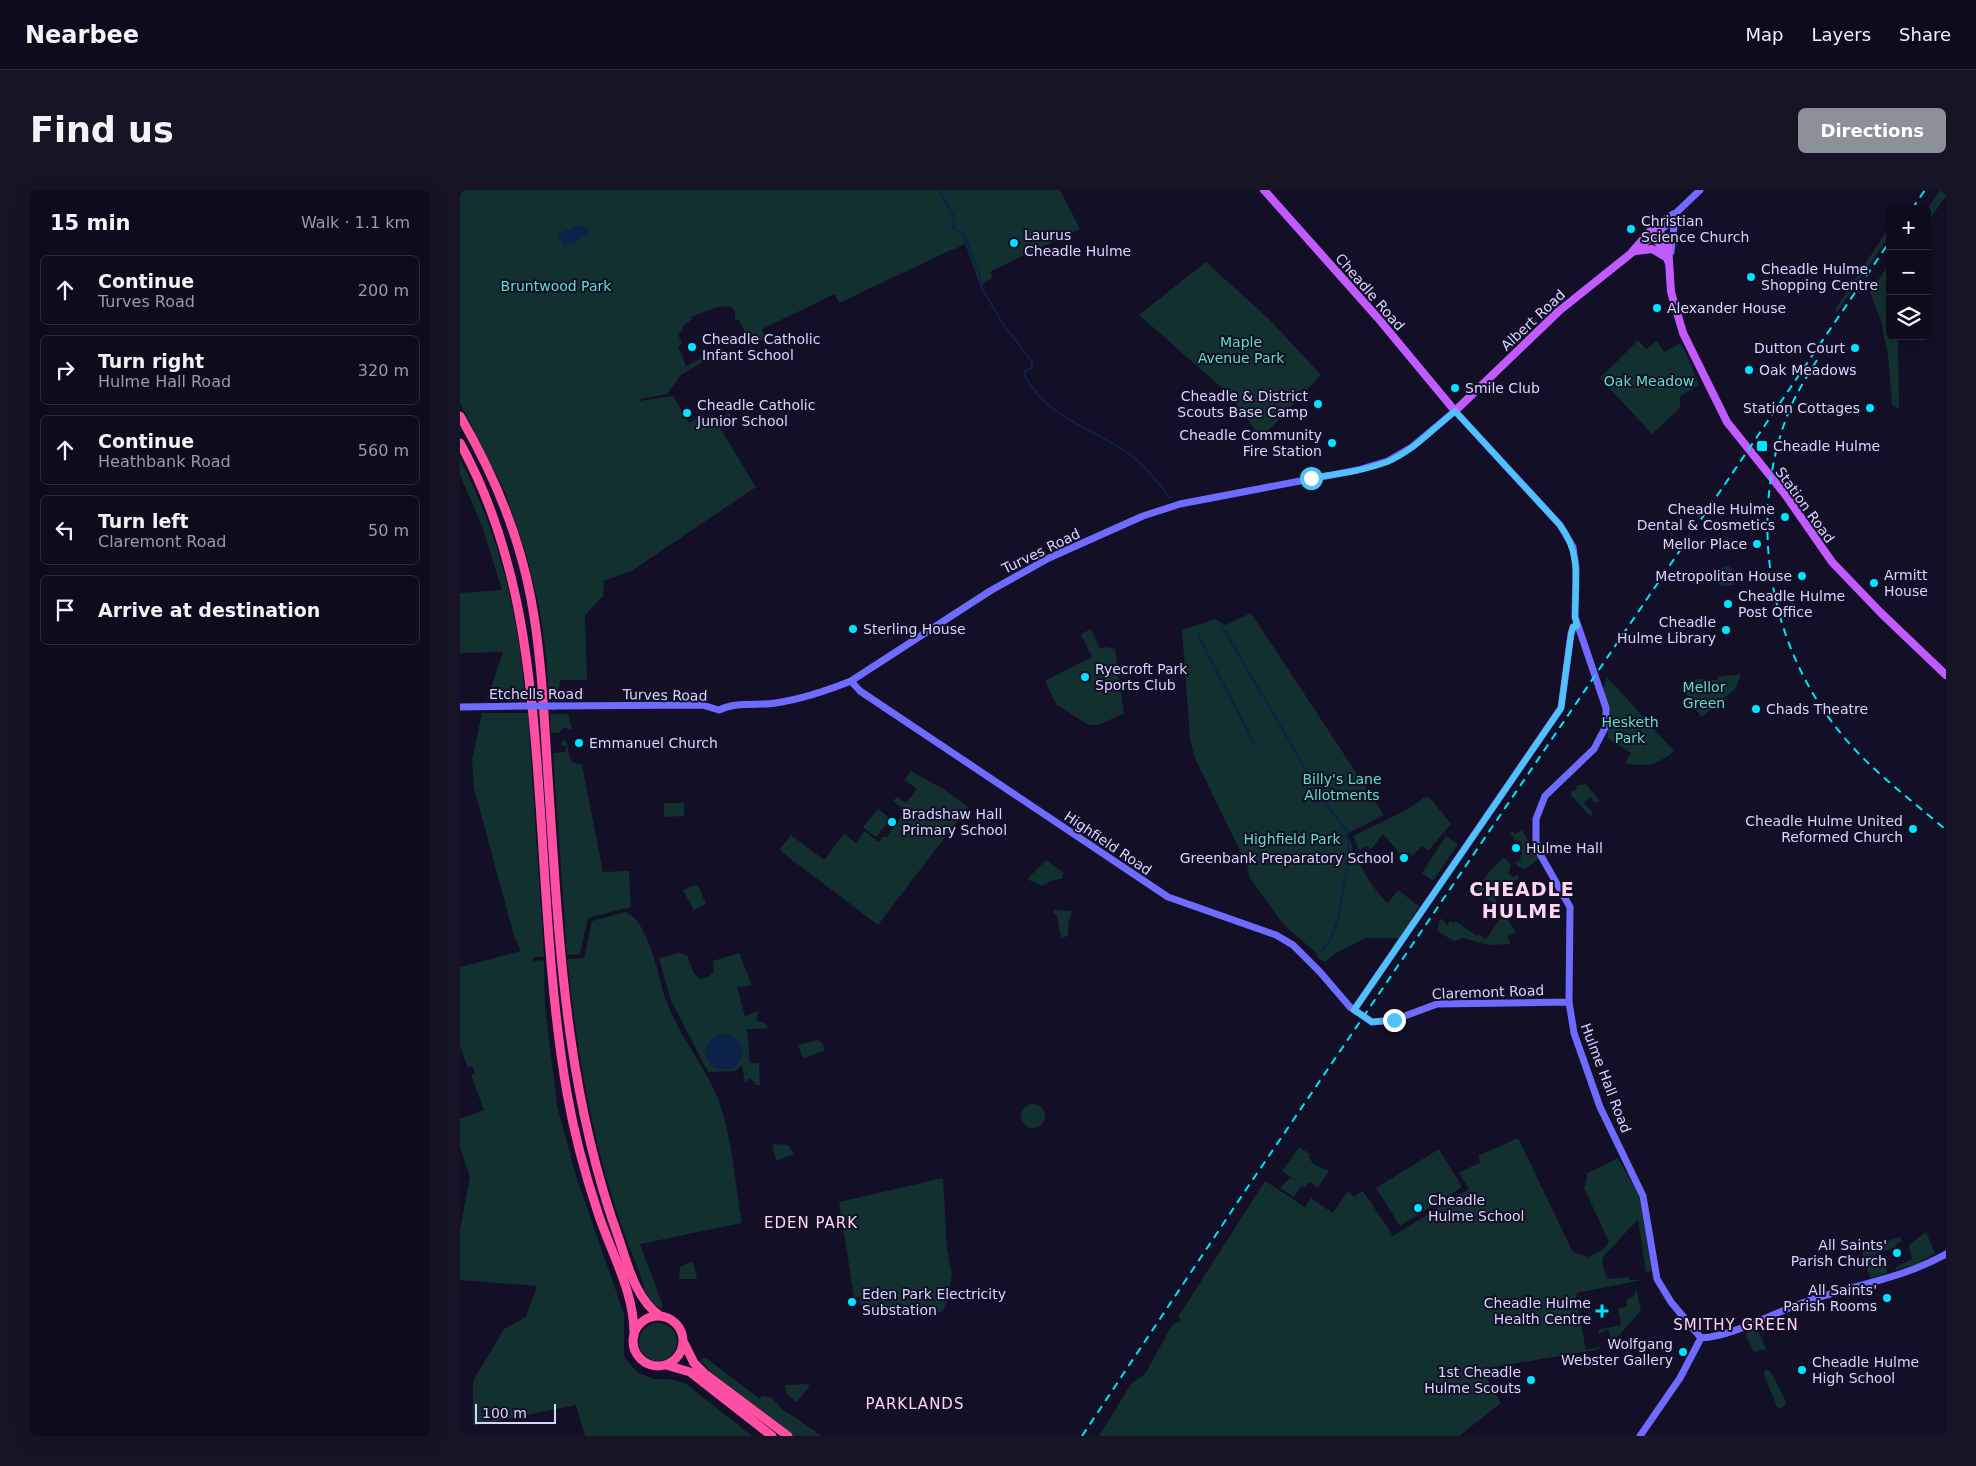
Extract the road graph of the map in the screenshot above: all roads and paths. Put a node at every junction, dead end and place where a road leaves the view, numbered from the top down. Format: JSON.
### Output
{"nodes":[{"id":1,"x":1264,"y":190,"type":"edge"},
{"id":2,"x":1700,"y":190,"type":"edge"},
{"id":3,"x":1678,"y":211,"type":"junction"},
{"id":4,"x":1654,"y":231,"type":"junction"},
{"id":5,"x":1632,"y":252,"type":"junction"},
{"id":6,"x":1669,"y":260,"type":"junction"},
{"id":7,"x":1455,"y":411,"type":"junction"},
{"id":8,"x":460,"y":416,"type":"edge"},
{"id":9,"x":460,"y":443,"type":"edge"},
{"id":10,"x":1577,"y":626,"type":"junction"},
{"id":11,"x":1946,"y":675,"type":"edge"},
{"id":12,"x":851,"y":681,"type":"junction"},
{"id":13,"x":613,"y":706,"type":"joint"},
{"id":14,"x":460,"y":707,"type":"edge"},
{"id":15,"x":1569,"y":1002,"type":"junction"},
{"id":16,"x":1354,"y":1010,"type":"junction"},
{"id":17,"x":1946,"y":1254,"type":"edge"},
{"id":18,"x":660,"y":1316,"type":"junction"},
{"id":19,"x":634,"y":1336,"type":"junction"},
{"id":20,"x":1701,"y":1338,"type":"junction"},
{"id":21,"x":683,"y":1341,"type":"junction"},
{"id":22,"x":666,"y":1365,"type":"junction"},
{"id":23,"x":772,"y":1436,"type":"edge"},
{"id":24,"x":788,"y":1436,"type":"edge"},
{"id":25,"x":1640,"y":1436,"type":"edge"}],
"edges":[{"from":1,"to":7,"type":"main road","name":"Cheadle Road"},
{"from":2,"to":3,"type":"street","name":"Albert Road"},
{"from":3,"to":4,"type":"street","name":"Albert Road"},
{"from":3,"to":6,"type":"street"},
{"from":4,"to":5,"type":"main road","name":"Albert Road"},
{"from":4,"to":6,"type":"main road","name":"Station Road"},
{"from":5,"to":6,"type":"main road"},
{"from":5,"to":7,"type":"main road","name":"Albert Road"},
{"from":6,"to":11,"type":"main road","name":"Station Road"},
{"from":7,"to":10,"type":"street","name":"Hulme Hall Road"},
{"from":7,"to":12,"type":"street","name":"Turves Road"},
{"from":8,"to":18,"type":"highway"},
{"from":9,"to":19,"type":"highway"},
{"from":10,"to":15,"type":"street","name":"Hulme Hall Road"},
{"from":10,"to":16,"type":"street"},
{"from":12,"to":13,"type":"street","name":"Turves Road"},
{"from":12,"to":16,"type":"street","name":"Highfield Road"},
{"from":13,"to":14,"type":"street","name":"Etchells Road","bridge":true},
{"from":15,"to":16,"type":"street","name":"Claremont Road"},
{"from":15,"to":20,"type":"street","name":"Hulme Hall Road"},
{"from":17,"to":20,"type":"street"},
{"from":18,"to":19,"type":"highway"},
{"from":18,"to":21,"type":"highway"},
{"from":19,"to":22,"type":"highway"},
{"from":20,"to":25,"type":"street"},
{"from":21,"to":22,"type":"highway"},
{"from":21,"to":24,"type":"highway"},
{"from":22,"to":23,"type":"highway"}]}
